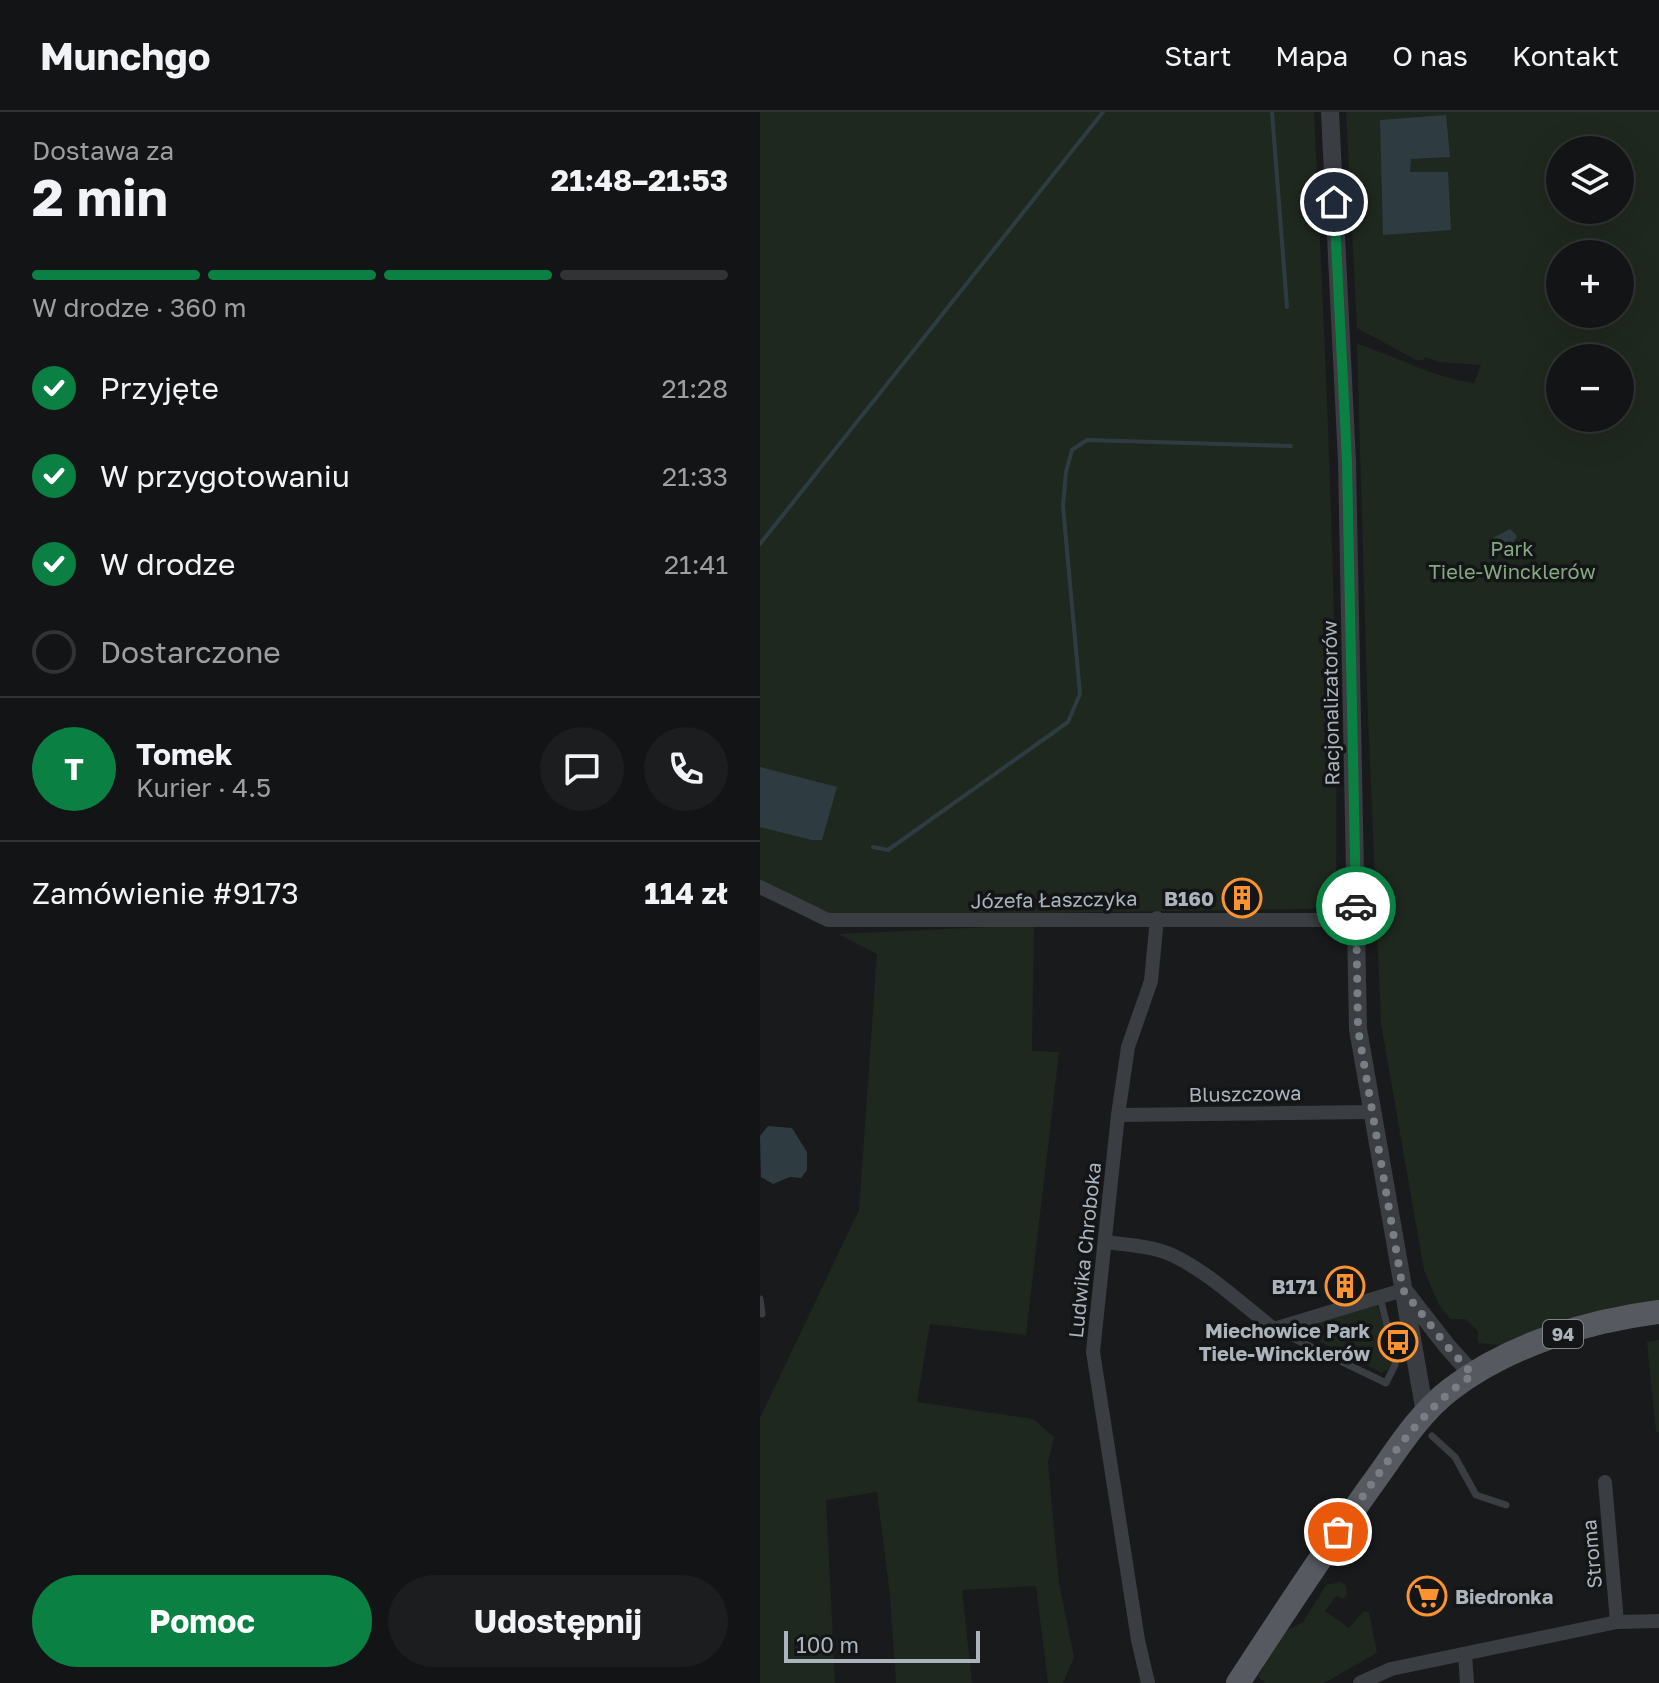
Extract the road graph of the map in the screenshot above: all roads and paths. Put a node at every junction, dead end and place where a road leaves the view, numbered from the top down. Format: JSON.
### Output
{"nodes":[{"id":1,"x":1330,"y":112,"type":"edge"},
{"id":2,"x":760,"y":887,"type":"edge"},
{"id":3,"x":1157,"y":918,"type":"junction"},
{"id":4,"x":1356,"y":920,"type":"junction"},
{"id":5,"x":1372,"y":1112,"type":"junction"},
{"id":6,"x":1118,"y":1115,"type":"junction"},
{"id":7,"x":1105,"y":1242,"type":"junction"},
{"id":8,"x":1403,"y":1290,"type":"junction"},
{"id":9,"x":1380,"y":1297,"type":"junction"},
{"id":10,"x":760,"y":1299,"type":"edge"},
{"id":11,"x":1659,"y":1312,"type":"edge"},
{"id":12,"x":762,"y":1314,"type":"dead end"},
{"id":13,"x":1274,"y":1329,"type":"junction"},
{"id":14,"x":1473,"y":1375,"type":"junction"},
{"id":15,"x":1429,"y":1424,"type":"junction"},
{"id":16,"x":1605,"y":1482,"type":"dead end"},
{"id":17,"x":1506,"y":1505,"type":"dead end"},
{"id":18,"x":1659,"y":1621,"type":"edge"},
{"id":19,"x":1617,"y":1622,"type":"junction"},
{"id":20,"x":1465,"y":1655,"type":"junction"},
{"id":21,"x":1148,"y":1683,"type":"edge"},
{"id":22,"x":1237,"y":1683,"type":"edge"},
{"id":23,"x":1360,"y":1683,"type":"edge"},
{"id":24,"x":1467,"y":1683,"type":"edge"}],
"edges":[{"from":1,"to":4,"type":"street","name":"Racjonalizatorów"},
{"from":2,"to":3,"type":"street","name":"Józefa Łaszczyka"},
{"from":3,"to":4,"type":"street","name":"Józefa Łaszczyka"},
{"from":3,"to":6,"type":"street","name":"Ludwika Chroboka"},
{"from":4,"to":5,"type":"street","name":"Racjonalizatorów"},
{"from":5,"to":6,"type":"street","name":"Bluszczowa"},
{"from":5,"to":8,"type":"street","name":"Racjonalizatorów"},
{"from":6,"to":7,"type":"street","name":"Ludwika Chroboka"},
{"from":7,"to":13,"type":"street"},
{"from":7,"to":21,"type":"street","name":"Ludwika Chroboka"},
{"from":8,"to":9,"type":"street"},
{"from":8,"to":14,"type":"street","name":"Racjonalizatorów"},
{"from":8,"to":15,"type":"street","name":"Racjonalizatorów"},
{"from":9,"to":13,"type":"street"},
{"from":9,"to":13,"type":"lane"},
{"from":10,"to":12,"type":"lane"},
{"from":11,"to":14,"type":"main road","number":"94"},
{"from":14,"to":15,"type":"main road","number":"94"},
{"from":15,"to":17,"type":"lane"},
{"from":15,"to":22,"type":"main road","number":"94"},
{"from":16,"to":19,"type":"street","name":"Stroma"},
{"from":18,"to":19,"type":"street"},
{"from":19,"to":20,"type":"street"},
{"from":20,"to":23,"type":"street"},
{"from":20,"to":24,"type":"street"}]}
